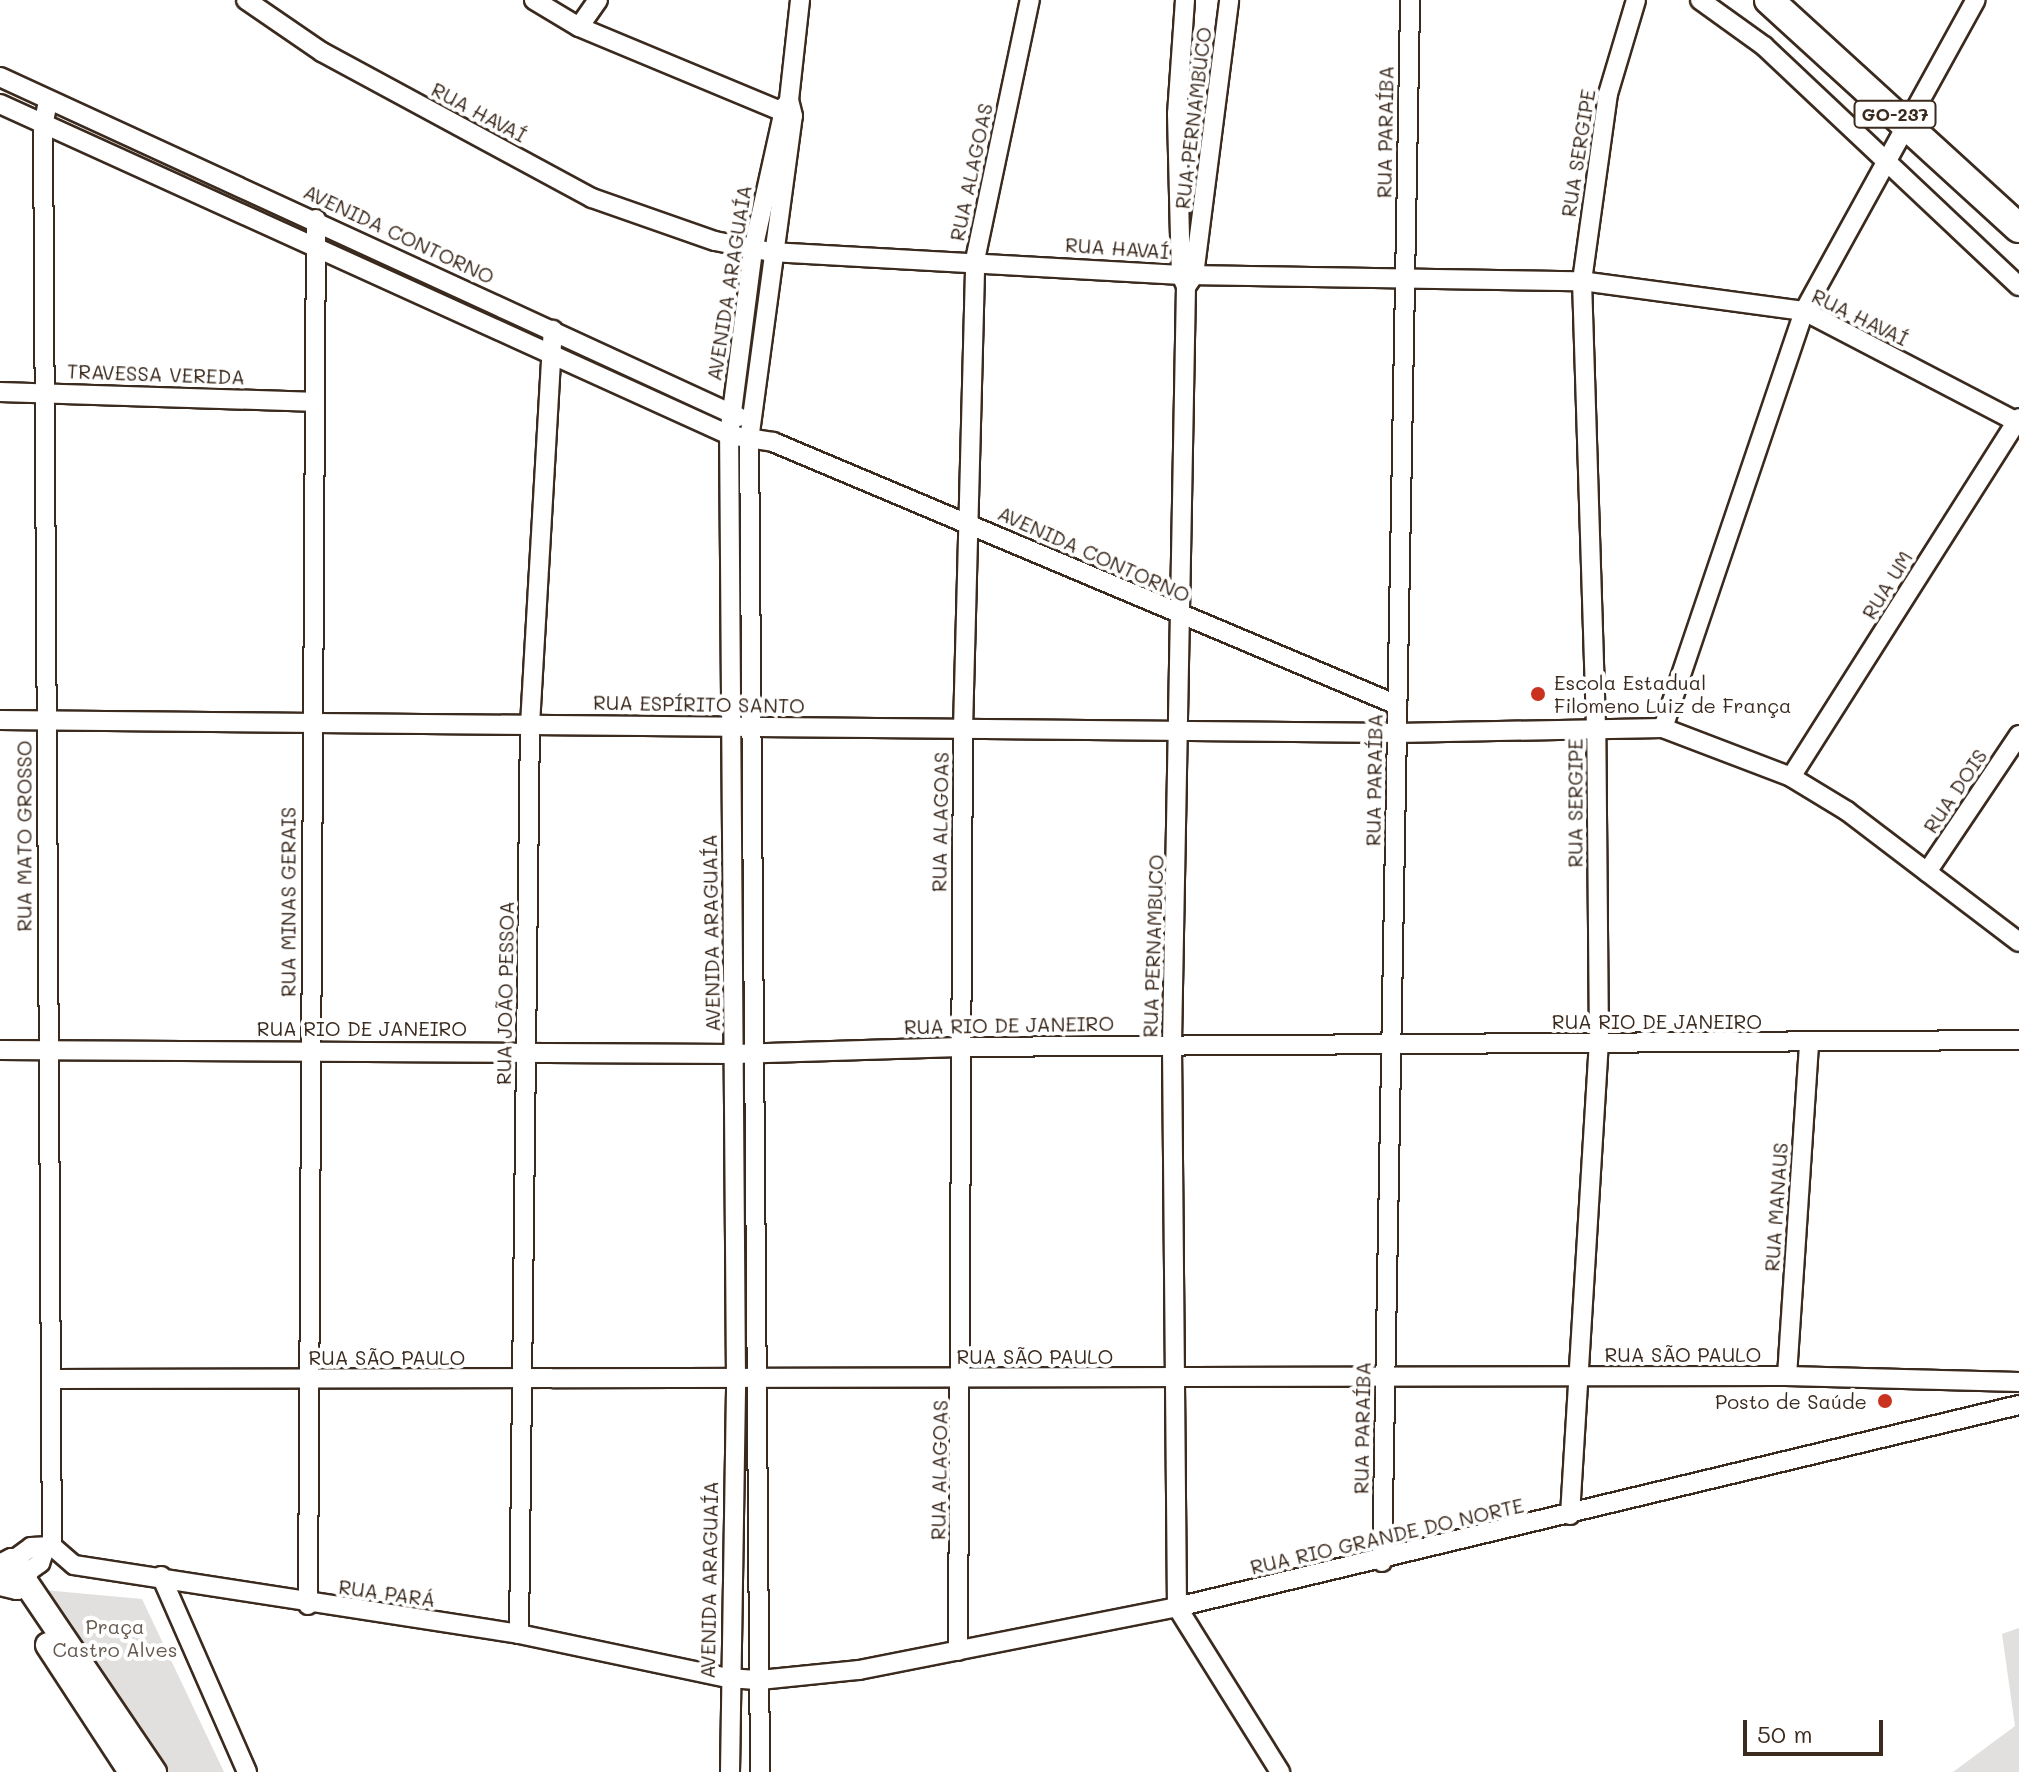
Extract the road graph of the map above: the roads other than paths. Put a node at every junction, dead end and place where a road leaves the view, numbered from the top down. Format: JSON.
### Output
{"nodes":[{"id":1,"x":246,"y":0,"type":"edge"},
{"id":2,"x":534,"y":0,"type":"edge"},
{"id":3,"x":598,"y":0,"type":"edge"},
{"id":4,"x":800,"y":0,"type":"edge"},
{"id":5,"x":1030,"y":0,"type":"edge"},
{"id":6,"x":1185,"y":0,"type":"edge"},
{"id":7,"x":1229,"y":0,"type":"edge"},
{"id":8,"x":1410,"y":0,"type":"edge"},
{"id":9,"x":1636,"y":0,"type":"edge"},
{"id":10,"x":1700,"y":0,"type":"edge"},
{"id":11,"x":1769,"y":0,"type":"edge"},
{"id":12,"x":1976,"y":0,"type":"edge"},
{"id":13,"x":579,"y":27,"type":"junction"},
{"id":14,"x":0,"y":77,"type":"edge"},
{"id":15,"x":48,"y":101,"type":"junction"},
{"id":16,"x":0,"y":104,"type":"edge"},
{"id":17,"x":788,"y":109,"type":"junction"},
{"id":18,"x":1904,"y":122,"type":"junction"},
{"id":19,"x":43,"y":126,"type":"junction"},
{"id":20,"x":1883,"y":159,"type":"junction"},
{"id":21,"x":316,"y":219,"type":"junction"},
{"id":22,"x":2019,"y":228,"type":"edge"},
{"id":23,"x":312,"y":247,"type":"junction"},
{"id":24,"x":762,"y":251,"type":"junction"},
{"id":25,"x":975,"y":260,"type":"junction"},
{"id":26,"x":1405,"y":277,"type":"junction"},
{"id":27,"x":1187,"y":279,"type":"junction"},
{"id":28,"x":1582,"y":281,"type":"junction"},
{"id":29,"x":2019,"y":286,"type":"edge"},
{"id":30,"x":1804,"y":311,"type":"junction"},
{"id":31,"x":553,"y":330,"type":"junction"},
{"id":32,"x":548,"y":354,"type":"junction"},
{"id":33,"x":0,"y":392,"type":"edge"},
{"id":34,"x":44,"y":393,"type":"junction"},
{"id":35,"x":311,"y":402,"type":"junction"},
{"id":36,"x":731,"y":414,"type":"junction"},
{"id":37,"x":2018,"y":420,"type":"edge"},
{"id":38,"x":750,"y":431,"type":"junction"},
{"id":39,"x":729,"y":435,"type":"junction"},
{"id":40,"x":969,"y":523,"type":"junction"},
{"id":41,"x":1178,"y":616,"type":"junction"},
{"id":42,"x":1397,"y":705,"type":"junction"},
{"id":43,"x":0,"y":720,"type":"edge"},
{"id":44,"x":46,"y":720,"type":"junction"},
{"id":45,"x":310,"y":723,"type":"junction"},
{"id":46,"x":530,"y":725,"type":"junction"},
{"id":47,"x":1596,"y":726,"type":"junction"},
{"id":48,"x":730,"y":727,"type":"junction"},
{"id":49,"x":753,"y":727,"type":"junction"},
{"id":50,"x":1663,"y":728,"type":"junction"},
{"id":51,"x":963,"y":729,"type":"junction"},
{"id":52,"x":1181,"y":731,"type":"junction"},
{"id":53,"x":1397,"y":733,"type":"junction"},
{"id":54,"x":2019,"y":735,"type":"edge"},
{"id":55,"x":1791,"y":777,"type":"junction"},
{"id":56,"x":1927,"y":872,"type":"junction"},
{"id":57,"x":2019,"y":942,"type":"edge"},
{"id":58,"x":2019,"y":1040,"type":"edge"},
{"id":59,"x":1809,"y":1042,"type":"junction"},
{"id":60,"x":1599,"y":1043,"type":"junction"},
{"id":61,"x":1391,"y":1045,"type":"junction"},
{"id":62,"x":1172,"y":1046,"type":"junction"},
{"id":63,"x":960,"y":1047,"type":"junction"},
{"id":64,"x":527,"y":1049,"type":"junction"},
{"id":65,"x":0,"y":1050,"type":"edge"},
{"id":66,"x":309,"y":1050,"type":"junction"},
{"id":67,"x":48,"y":1051,"type":"junction"},
{"id":68,"x":758,"y":1052,"type":"junction"},
{"id":69,"x":735,"y":1054,"type":"junction"},
{"id":70,"x":1577,"y":1376,"type":"junction"},
{"id":71,"x":1787,"y":1376,"type":"junction"},
{"id":72,"x":1174,"y":1377,"type":"junction"},
{"id":73,"x":1385,"y":1377,"type":"junction"},
{"id":74,"x":963,"y":1378,"type":"junction"},
{"id":75,"x":51,"y":1379,"type":"junction"},
{"id":76,"x":308,"y":1379,"type":"junction"},
{"id":77,"x":522,"y":1379,"type":"junction"},
{"id":78,"x":736,"y":1379,"type":"junction"},
{"id":79,"x":757,"y":1379,"type":"junction"},
{"id":80,"x":2019,"y":1382,"type":"edge"},
{"id":81,"x":2019,"y":1405,"type":"edge"},
{"id":82,"x":734,"y":1442,"type":"junction"},
{"id":83,"x":758,"y":1443,"type":"junction"},
{"id":84,"x":1570,"y":1515,"type":"junction"},
{"id":85,"x":48,"y":1548,"type":"junction"},
{"id":86,"x":1382,"y":1562,"type":"junction"},
{"id":87,"x":7,"y":1574,"type":"edge"},
{"id":88,"x":161,"y":1576,"type":"junction"},
{"id":89,"x":308,"y":1605,"type":"junction"},
{"id":90,"x":1177,"y":1607,"type":"junction"},
{"id":91,"x":519,"y":1634,"type":"junction"},
{"id":92,"x":958,"y":1651,"type":"junction"},
{"id":93,"x":728,"y":1678,"type":"junction"},
{"id":94,"x":760,"y":1680,"type":"junction"},
{"id":95,"x":131,"y":1772,"type":"edge"},
{"id":96,"x":154,"y":1772,"type":"edge"},
{"id":97,"x":247,"y":1772,"type":"edge"},
{"id":98,"x":730,"y":1772,"type":"edge"},
{"id":99,"x":760,"y":1772,"type":"edge"},
{"id":100,"x":1280,"y":1772,"type":"edge"}],
"edges":[{"from":1,"to":24,"type":"street","name":"RUA HAVAÍ"},
{"from":2,"to":13,"type":"street"},
{"from":3,"to":13,"type":"street"},
{"from":4,"to":17,"type":"street","name":"AVENIDA ARAGUAÍA"},
{"from":5,"to":25,"type":"street","name":"RUA ALAGOAS"},
{"from":6,"to":27,"type":"street","name":"RUA PERNAMBUCO"},
{"from":7,"to":27,"type":"street","name":"RUA PERNAMBUCO"},
{"from":8,"to":26,"type":"street","name":"RUA PARAÍBA"},
{"from":9,"to":28,"type":"street","name":"RUA SERGIPE"},
{"from":10,"to":20,"type":"street"},
{"from":11,"to":18,"type":"main road","number":"GO-237"},
{"from":12,"to":18,"type":"street"},
{"from":13,"to":17,"type":"street"},
{"from":14,"to":15,"type":"street","name":"AVENIDA CONTORNO"},
{"from":15,"to":19,"type":"street","name":"RUA MATO GROSSO"},
{"from":15,"to":21,"type":"street","name":"AVENIDA CONTORNO"},
{"from":16,"to":19,"type":"street","name":"AVENIDA CONTORNO"},
{"from":17,"to":24,"type":"street","name":"AVENIDA ARAGUAÍA"},
{"from":18,"to":20,"type":"street"},
{"from":18,"to":22,"type":"main road","number":"GO-237"},
{"from":19,"to":23,"type":"street","name":"AVENIDA CONTORNO"},
{"from":19,"to":34,"type":"street","name":"RUA MATO GROSSO"},
{"from":20,"to":29,"type":"street"},
{"from":20,"to":30,"type":"street"},
{"from":21,"to":23,"type":"street","name":"RUA MINAS GERAIS"},
{"from":21,"to":31,"type":"street","name":"AVENIDA CONTORNO"},
{"from":23,"to":32,"type":"street","name":"AVENIDA CONTORNO"},
{"from":23,"to":35,"type":"street","name":"RUA MINAS GERAIS"},
{"from":24,"to":25,"type":"street","name":"RUA HAVAÍ"},
{"from":24,"to":36,"type":"street","name":"AVENIDA ARAGUAÍA"},
{"from":24,"to":38,"type":"street","name":"AVENIDA ARAGUAÍA"},
{"from":25,"to":27,"type":"street","name":"RUA HAVAÍ"},
{"from":25,"to":40,"type":"street","name":"RUA ALAGOAS"},
{"from":26,"to":27,"type":"street","name":"RUA HAVAÍ"},
{"from":26,"to":28,"type":"street","name":"RUA HAVAÍ"},
{"from":26,"to":42,"type":"street","name":"RUA PARAÍBA"},
{"from":27,"to":41,"type":"street","name":"RUA PERNAMBUCO"},
{"from":28,"to":30,"type":"street","name":"RUA HAVAÍ"},
{"from":28,"to":47,"type":"street","name":"RUA SERGIPE"},
{"from":30,"to":37,"type":"street","name":"RUA HAVAÍ"},
{"from":30,"to":50,"type":"street"},
{"from":31,"to":32,"type":"street","name":"RUA JOÃO PESSOA"},
{"from":31,"to":36,"type":"street","name":"AVENIDA CONTORNO"},
{"from":32,"to":39,"type":"street","name":"AVENIDA CONTORNO"},
{"from":32,"to":46,"type":"street","name":"RUA JOÃO PESSOA"},
{"from":33,"to":34,"type":"street","name":"TRAVESSA VEREDA"},
{"from":34,"to":35,"type":"street","name":"TRAVESSA VEREDA"},
{"from":34,"to":44,"type":"street","name":"RUA MATO GROSSO"},
{"from":35,"to":45,"type":"street","name":"RUA MINAS GERAIS"},
{"from":36,"to":38,"type":"street","name":"AVENIDA CONTORNO"},
{"from":36,"to":39,"type":"street","name":"AVENIDA ARAGUAÍA"},
{"from":37,"to":55,"type":"street","name":"RUA UM"},
{"from":38,"to":39,"type":"street","name":"AVENIDA CONTORNO"},
{"from":38,"to":40,"type":"street","name":"AVENIDA CONTORNO"},
{"from":38,"to":49,"type":"street","name":"AVENIDA ARAGUAÍA"},
{"from":39,"to":48,"type":"street","name":"AVENIDA ARAGUAÍA"},
{"from":40,"to":41,"type":"street","name":"AVENIDA CONTORNO"},
{"from":40,"to":51,"type":"street","name":"RUA ALAGOAS"},
{"from":41,"to":42,"type":"street","name":"AVENIDA CONTORNO"},
{"from":41,"to":52,"type":"street","name":"RUA PERNAMBUCO"},
{"from":42,"to":53,"type":"street","name":"RUA PARAÍBA"},
{"from":43,"to":44,"type":"street","name":"RUA ESPÍRITO SANTO"},
{"from":44,"to":45,"type":"street","name":"RUA ESPÍRITO SANTO"},
{"from":44,"to":67,"type":"street","name":"RUA MATO GROSSO"},
{"from":45,"to":46,"type":"street","name":"RUA ESPÍRITO SANTO"},
{"from":45,"to":66,"type":"street","name":"RUA MINAS GERAIS"},
{"from":46,"to":48,"type":"street","name":"RUA ESPÍRITO SANTO"},
{"from":46,"to":64,"type":"street","name":"RUA JOÃO PESSOA"},
{"from":47,"to":50,"type":"street","name":"RUA ESPÍRITO SANTO"},
{"from":47,"to":53,"type":"street","name":"RUA ESPÍRITO SANTO"},
{"from":47,"to":60,"type":"street","name":"RUA SERGIPE"},
{"from":48,"to":49,"type":"street","name":"RUA ESPÍRITO SANTO"},
{"from":48,"to":69,"type":"street","name":"AVENIDA ARAGUAÍA"},
{"from":49,"to":51,"type":"street","name":"RUA ESPÍRITO SANTO"},
{"from":49,"to":68,"type":"street","name":"AVENIDA ARAGUAÍA"},
{"from":50,"to":55,"type":"street","name":"RUA ESPÍRITO SANTO"},
{"from":51,"to":52,"type":"street","name":"RUA ESPÍRITO SANTO"},
{"from":51,"to":63,"type":"street","name":"RUA ALAGOAS"},
{"from":52,"to":53,"type":"street","name":"RUA ESPÍRITO SANTO"},
{"from":52,"to":62,"type":"street","name":"RUA PERNAMBUCO"},
{"from":53,"to":61,"type":"street","name":"RUA PARAÍBA"},
{"from":54,"to":56,"type":"street","name":"RUA DOIS"},
{"from":55,"to":56,"type":"street","name":"RUA ESPÍRITO SANTO"},
{"from":56,"to":57,"type":"street","name":"RUA ESPÍRITO SANTO"},
{"from":58,"to":59,"type":"street","name":"RUA RIO DE JANEIRO"},
{"from":59,"to":60,"type":"street","name":"RUA RIO DE JANEIRO"},
{"from":59,"to":71,"type":"street","name":"RUA MANAUS"},
{"from":60,"to":61,"type":"street","name":"RUA RIO DE JANEIRO"},
{"from":60,"to":70,"type":"street","name":"RUA SERGIPE"},
{"from":61,"to":62,"type":"street","name":"RUA RIO DE JANEIRO"},
{"from":61,"to":73,"type":"street","name":"RUA PARAÍBA"},
{"from":62,"to":63,"type":"street","name":"RUA RIO DE JANEIRO"},
{"from":62,"to":72,"type":"street","name":"RUA PERNAMBUCO"},
{"from":63,"to":68,"type":"street","name":"RUA RIO DE JANEIRO"},
{"from":63,"to":74,"type":"street","name":"RUA ALAGOAS"},
{"from":64,"to":66,"type":"street","name":"RUA RIO DE JANEIRO"},
{"from":64,"to":69,"type":"street","name":"RUA RIO DE JANEIRO"},
{"from":64,"to":77,"type":"street","name":"RUA JOÃO PESSOA"},
{"from":65,"to":67,"type":"street","name":"RUA RIO DE JANEIRO"},
{"from":66,"to":67,"type":"street","name":"RUA RIO DE JANEIRO"},
{"from":66,"to":76,"type":"street","name":"RUA MINAS GERAIS"},
{"from":67,"to":75,"type":"street","name":"RUA MATO GROSSO"},
{"from":68,"to":69,"type":"street","name":"RUA RIO DE JANEIRO"},
{"from":68,"to":79,"type":"street","name":"AVENIDA ARAGUAÍA"},
{"from":69,"to":78,"type":"street","name":"AVENIDA ARAGUAÍA"},
{"from":70,"to":71,"type":"street","name":"RUA SÃO PAULO"},
{"from":70,"to":73,"type":"street","name":"RUA SÃO PAULO"},
{"from":70,"to":84,"type":"street","name":"RUA SERGIPE"},
{"from":71,"to":80,"type":"street","name":"RUA SÃO PAULO"},
{"from":72,"to":73,"type":"street","name":"RUA SÃO PAULO"},
{"from":72,"to":74,"type":"street","name":"RUA SÃO PAULO"},
{"from":72,"to":90,"type":"street","name":"RUA PERNAMBUCO"},
{"from":73,"to":86,"type":"street","name":"RUA PARAÍBA"},
{"from":74,"to":79,"type":"street","name":"RUA SÃO PAULO"},
{"from":74,"to":92,"type":"street","name":"RUA ALAGOAS"},
{"from":75,"to":76,"type":"street","name":"RUA SÃO PAULO"},
{"from":75,"to":85,"type":"street","name":"RUA MATO GROSSO"},
{"from":76,"to":77,"type":"street","name":"RUA SÃO PAULO"},
{"from":76,"to":89,"type":"street","name":"RUA MINAS GERAIS"},
{"from":77,"to":78,"type":"street","name":"RUA SÃO PAULO"},
{"from":77,"to":91,"type":"street","name":"RUA JOÃO PESSOA"},
{"from":78,"to":79,"type":"street","name":"RUA SÃO PAULO"},
{"from":78,"to":82,"type":"street","name":"AVENIDA ARAGUAÍA"},
{"from":79,"to":83,"type":"street","name":"AVENIDA ARAGUAÍA"},
{"from":81,"to":84,"type":"street","name":"RUA RIO GRANDE DO NORTE"},
{"from":82,"to":83,"type":"street"},
{"from":82,"to":93,"type":"street","name":"AVENIDA ARAGUAÍA"},
{"from":83,"to":94,"type":"street","name":"AVENIDA ARAGUAÍA"},
{"from":84,"to":86,"type":"street","name":"RUA RIO GRANDE DO NORTE"},
{"from":85,"to":87,"type":"street"},
{"from":85,"to":88,"type":"street","name":"RUA PARÁ"},
{"from":86,"to":90,"type":"street","name":"RUA RIO GRANDE DO NORTE"},
{"from":87,"to":95,"type":"street"},
{"from":87,"to":96,"type":"street"},
{"from":88,"to":89,"type":"street","name":"RUA PARÁ"},
{"from":88,"to":97,"type":"street"},
{"from":89,"to":91,"type":"street","name":"RUA PARÁ"},
{"from":90,"to":92,"type":"street","name":"RUA RIO GRANDE DO NORTE"},
{"from":90,"to":100,"type":"street"},
{"from":91,"to":93,"type":"street","name":"RUA PARÁ"},
{"from":92,"to":94,"type":"street","name":"RUA RIO GRANDE DO NORTE"},
{"from":93,"to":94,"type":"street","name":"RUA RIO GRANDE DO NORTE"},
{"from":93,"to":98,"type":"street","name":"AVENIDA ARAGUAÍA"},
{"from":94,"to":99,"type":"street","name":"AVENIDA ARAGUAÍA"}]}
